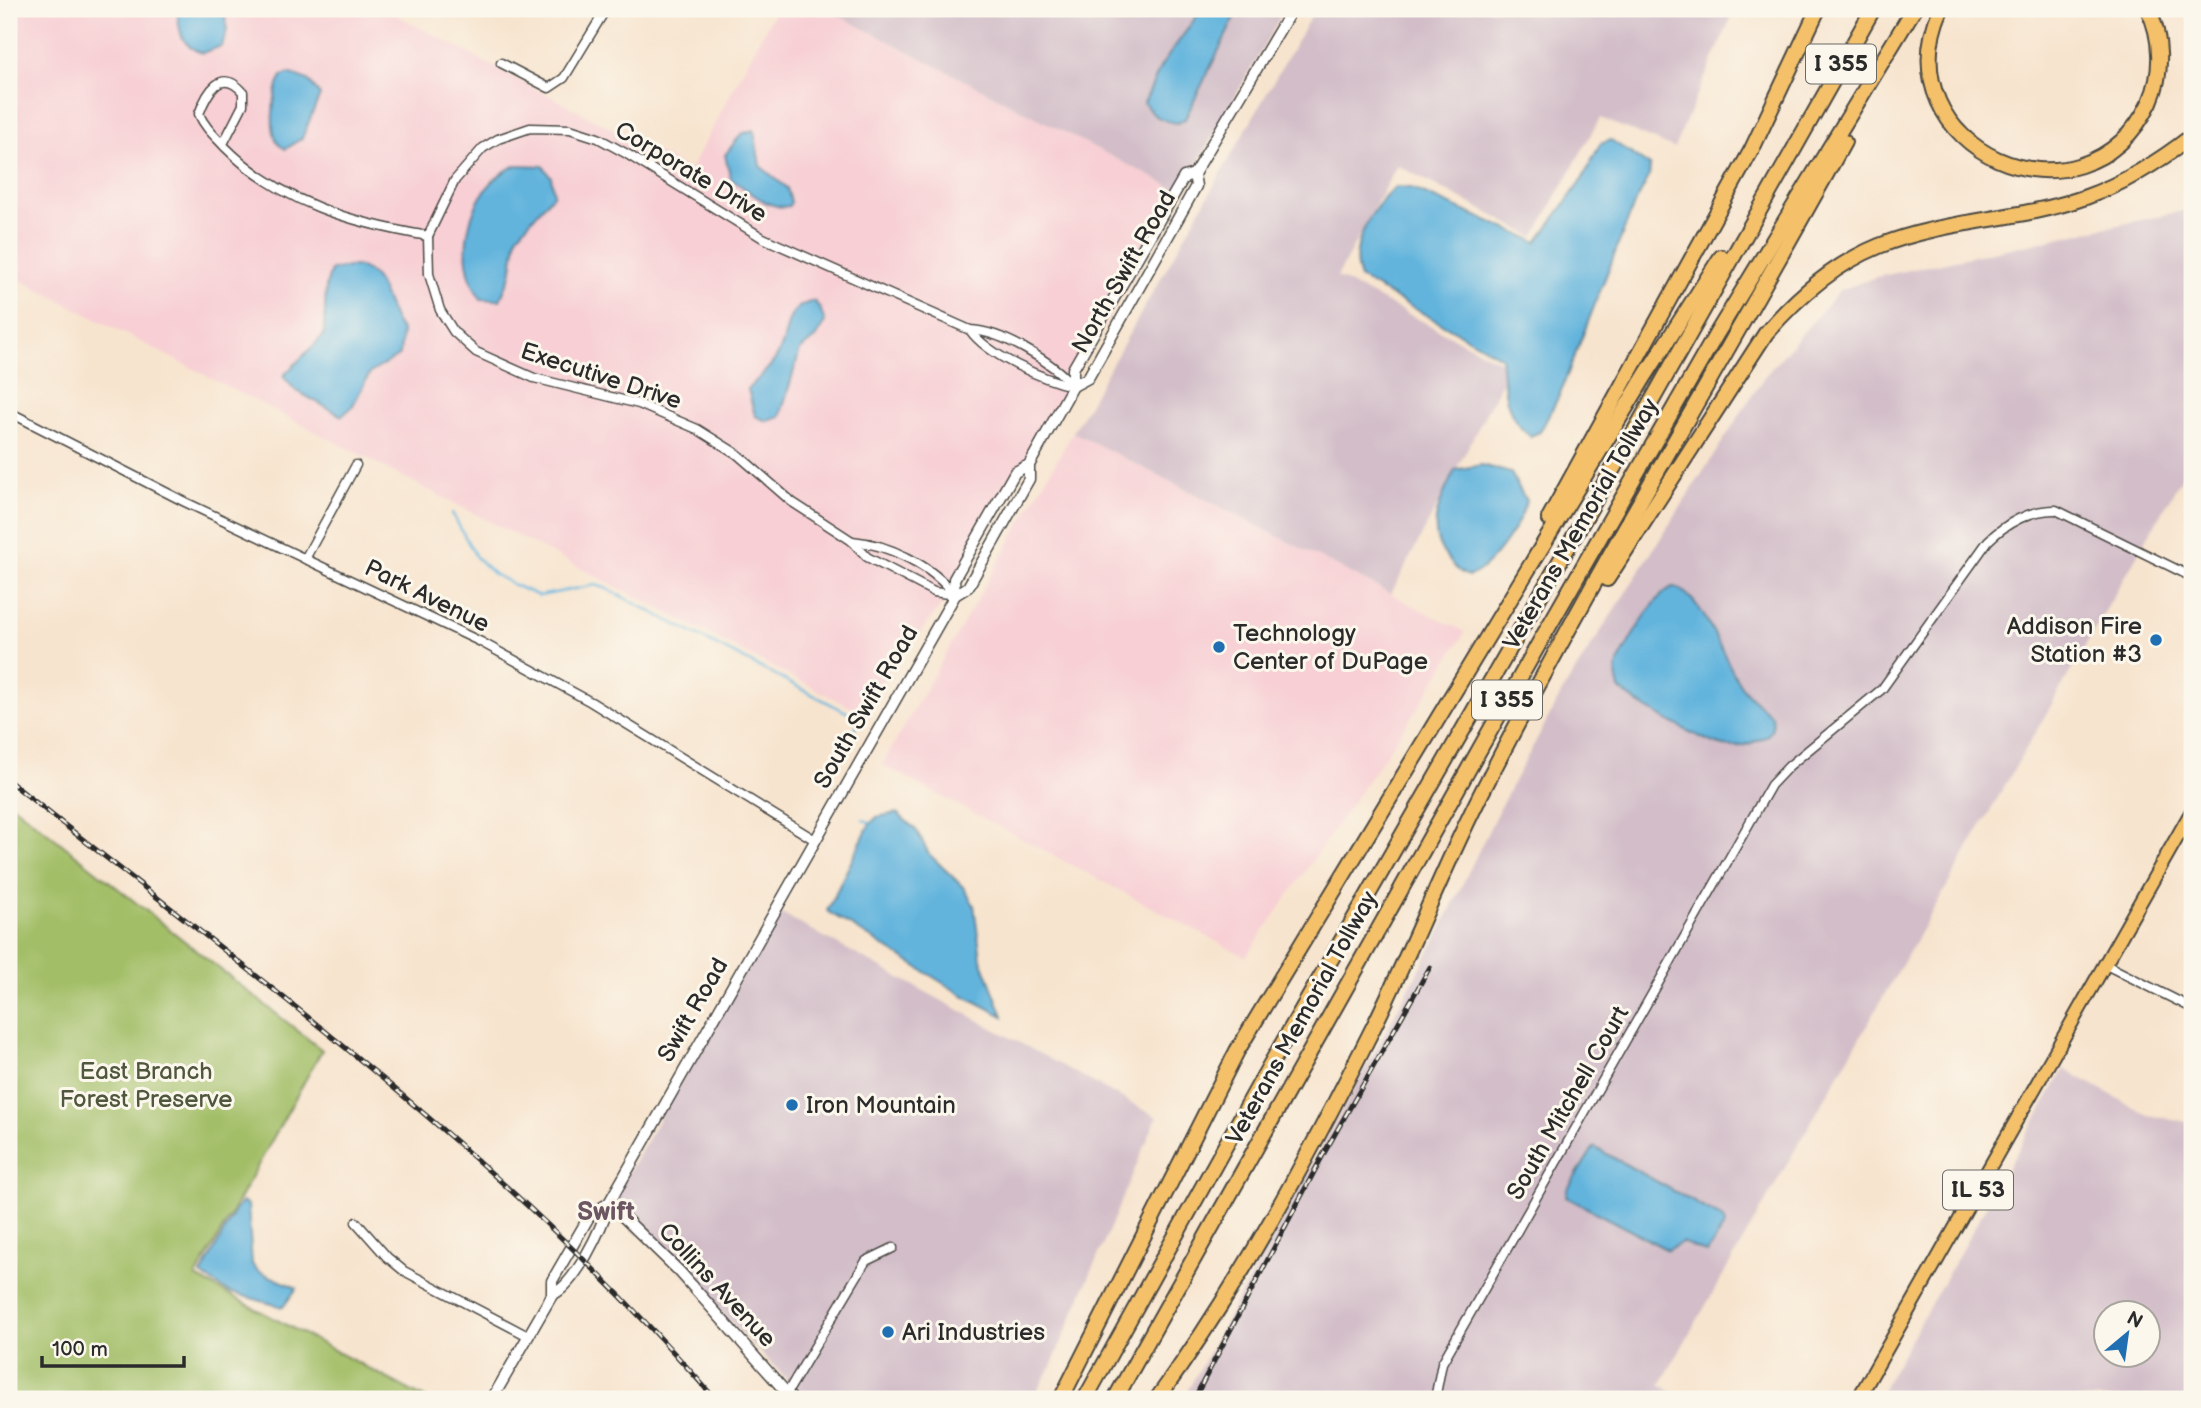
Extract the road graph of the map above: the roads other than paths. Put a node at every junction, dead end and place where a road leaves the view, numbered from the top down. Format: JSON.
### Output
{"nodes":[{"id":1,"x":606,"y":9,"type":"edge"},
{"id":2,"x":1292,"y":9,"type":"edge"},
{"id":3,"x":1818,"y":9,"type":"edge"},
{"id":4,"x":1873,"y":9,"type":"edge"},
{"id":5,"x":1916,"y":9,"type":"edge"},
{"id":6,"x":1941,"y":9,"type":"edge"},
{"id":7,"x":2148,"y":9,"type":"edge"},
{"id":8,"x":501,"y":63,"type":"dead end"},
{"id":9,"x":1809,"y":120,"type":"junction"},
{"id":10,"x":2192,"y":136,"type":"edge"},
{"id":11,"x":223,"y":144,"type":"junction"},
{"id":12,"x":1194,"y":174,"type":"junction"},
{"id":13,"x":428,"y":236,"type":"junction"},
{"id":14,"x":970,"y":331,"type":"junction"},
{"id":15,"x":1073,"y":386,"type":"junction"},
{"id":16,"x":9,"y":412,"type":"edge"},
{"id":17,"x":356,"y":465,"type":"dead end"},
{"id":18,"x":1028,"y":465,"type":"junction"},
{"id":19,"x":852,"y":541,"type":"junction"},
{"id":20,"x":305,"y":559,"type":"junction"},
{"id":21,"x":2192,"y":577,"type":"edge"},
{"id":22,"x":954,"y":595,"type":"junction"},
{"id":23,"x":1494,"y":624,"type":"junction"},
{"id":24,"x":1532,"y":695,"type":"junction"},
{"id":25,"x":2192,"y":811,"type":"edge"},
{"id":26,"x":815,"y":840,"type":"junction"},
{"id":27,"x":2106,"y":965,"type":"junction"},
{"id":28,"x":2192,"y":1008,"type":"edge"},
{"id":29,"x":609,"y":1203,"type":"junction"},
{"id":30,"x":356,"y":1222,"type":"dead end"},
{"id":31,"x":893,"y":1248,"type":"dead end"},
{"id":32,"x":552,"y":1294,"type":"junction"},
{"id":33,"x":528,"y":1336,"type":"junction"},
{"id":34,"x":789,"y":1396,"type":"edge"},
{"id":35,"x":492,"y":1399,"type":"edge"},
{"id":36,"x":1061,"y":1399,"type":"edge"},
{"id":37,"x":1085,"y":1399,"type":"edge"},
{"id":38,"x":1115,"y":1399,"type":"edge"},
{"id":39,"x":1157,"y":1399,"type":"edge"},
{"id":40,"x":1435,"y":1399,"type":"edge"},
{"id":41,"x":1858,"y":1399,"type":"edge"}],
"edges":[{"from":1,"to":8,"type":"street"},
{"from":2,"to":12,"type":"street","name":"North Swift Road"},
{"from":3,"to":23,"type":"highway"},
{"from":4,"to":9,"type":"highway","name":"Veterans Memorial Tollway","number":"I 355"},
{"from":5,"to":24,"type":"highway"},
{"from":5,"to":38,"type":"highway","name":"Veterans Memorial Tollway","number":"I 355"},
{"from":6,"to":7,"type":"highway"},
{"from":9,"to":23,"type":"highway"},
{"from":9,"to":37,"type":"highway","name":"Veterans Memorial Tollway","number":"I 355"},
{"from":10,"to":24,"type":"highway"},
{"from":11,"to":11,"type":"street"},
{"from":11,"to":13,"type":"street"},
{"from":12,"to":15,"type":"street","name":"North Swift Road"},
{"from":12,"to":15,"type":"street","name":"North Swift Road"},
{"from":13,"to":14,"type":"street","name":"Corporate Drive"},
{"from":13,"to":19,"type":"street","name":"Executive Drive"},
{"from":14,"to":15,"type":"street","name":"Corporate Drive"},
{"from":14,"to":15,"type":"street","name":"Corporate Drive"},
{"from":15,"to":18,"type":"street","name":"South Swift Road"},
{"from":16,"to":20,"type":"street","name":"Park Avenue"},
{"from":17,"to":20,"type":"street"},
{"from":18,"to":22,"type":"street","name":"South Swift Road"},
{"from":18,"to":22,"type":"street","name":"South Swift Road"},
{"from":19,"to":22,"type":"street","name":"Executive Drive"},
{"from":19,"to":22,"type":"street","name":"Executive Drive"},
{"from":20,"to":26,"type":"street","name":"Park Avenue"},
{"from":21,"to":40,"type":"street","name":"South Mitchell Court"},
{"from":22,"to":26,"type":"street","name":"South Swift Road"},
{"from":23,"to":36,"type":"highway"},
{"from":24,"to":39,"type":"highway"},
{"from":25,"to":27,"type":"main road","number":"IL 53"},
{"from":26,"to":29,"type":"street","name":"Swift Road"},
{"from":27,"to":28,"type":"street"},
{"from":27,"to":41,"type":"main road","number":"IL 53"},
{"from":29,"to":32,"type":"street","name":"Swift Road"},
{"from":29,"to":32,"type":"street","name":"Swift Road"},
{"from":29,"to":34,"type":"street","name":"Collins Avenue"},
{"from":30,"to":33,"type":"street"},
{"from":31,"to":34,"type":"street"},
{"from":32,"to":33,"type":"street","name":"Swift Road"},
{"from":33,"to":35,"type":"street","name":"Swift Road"}]}
